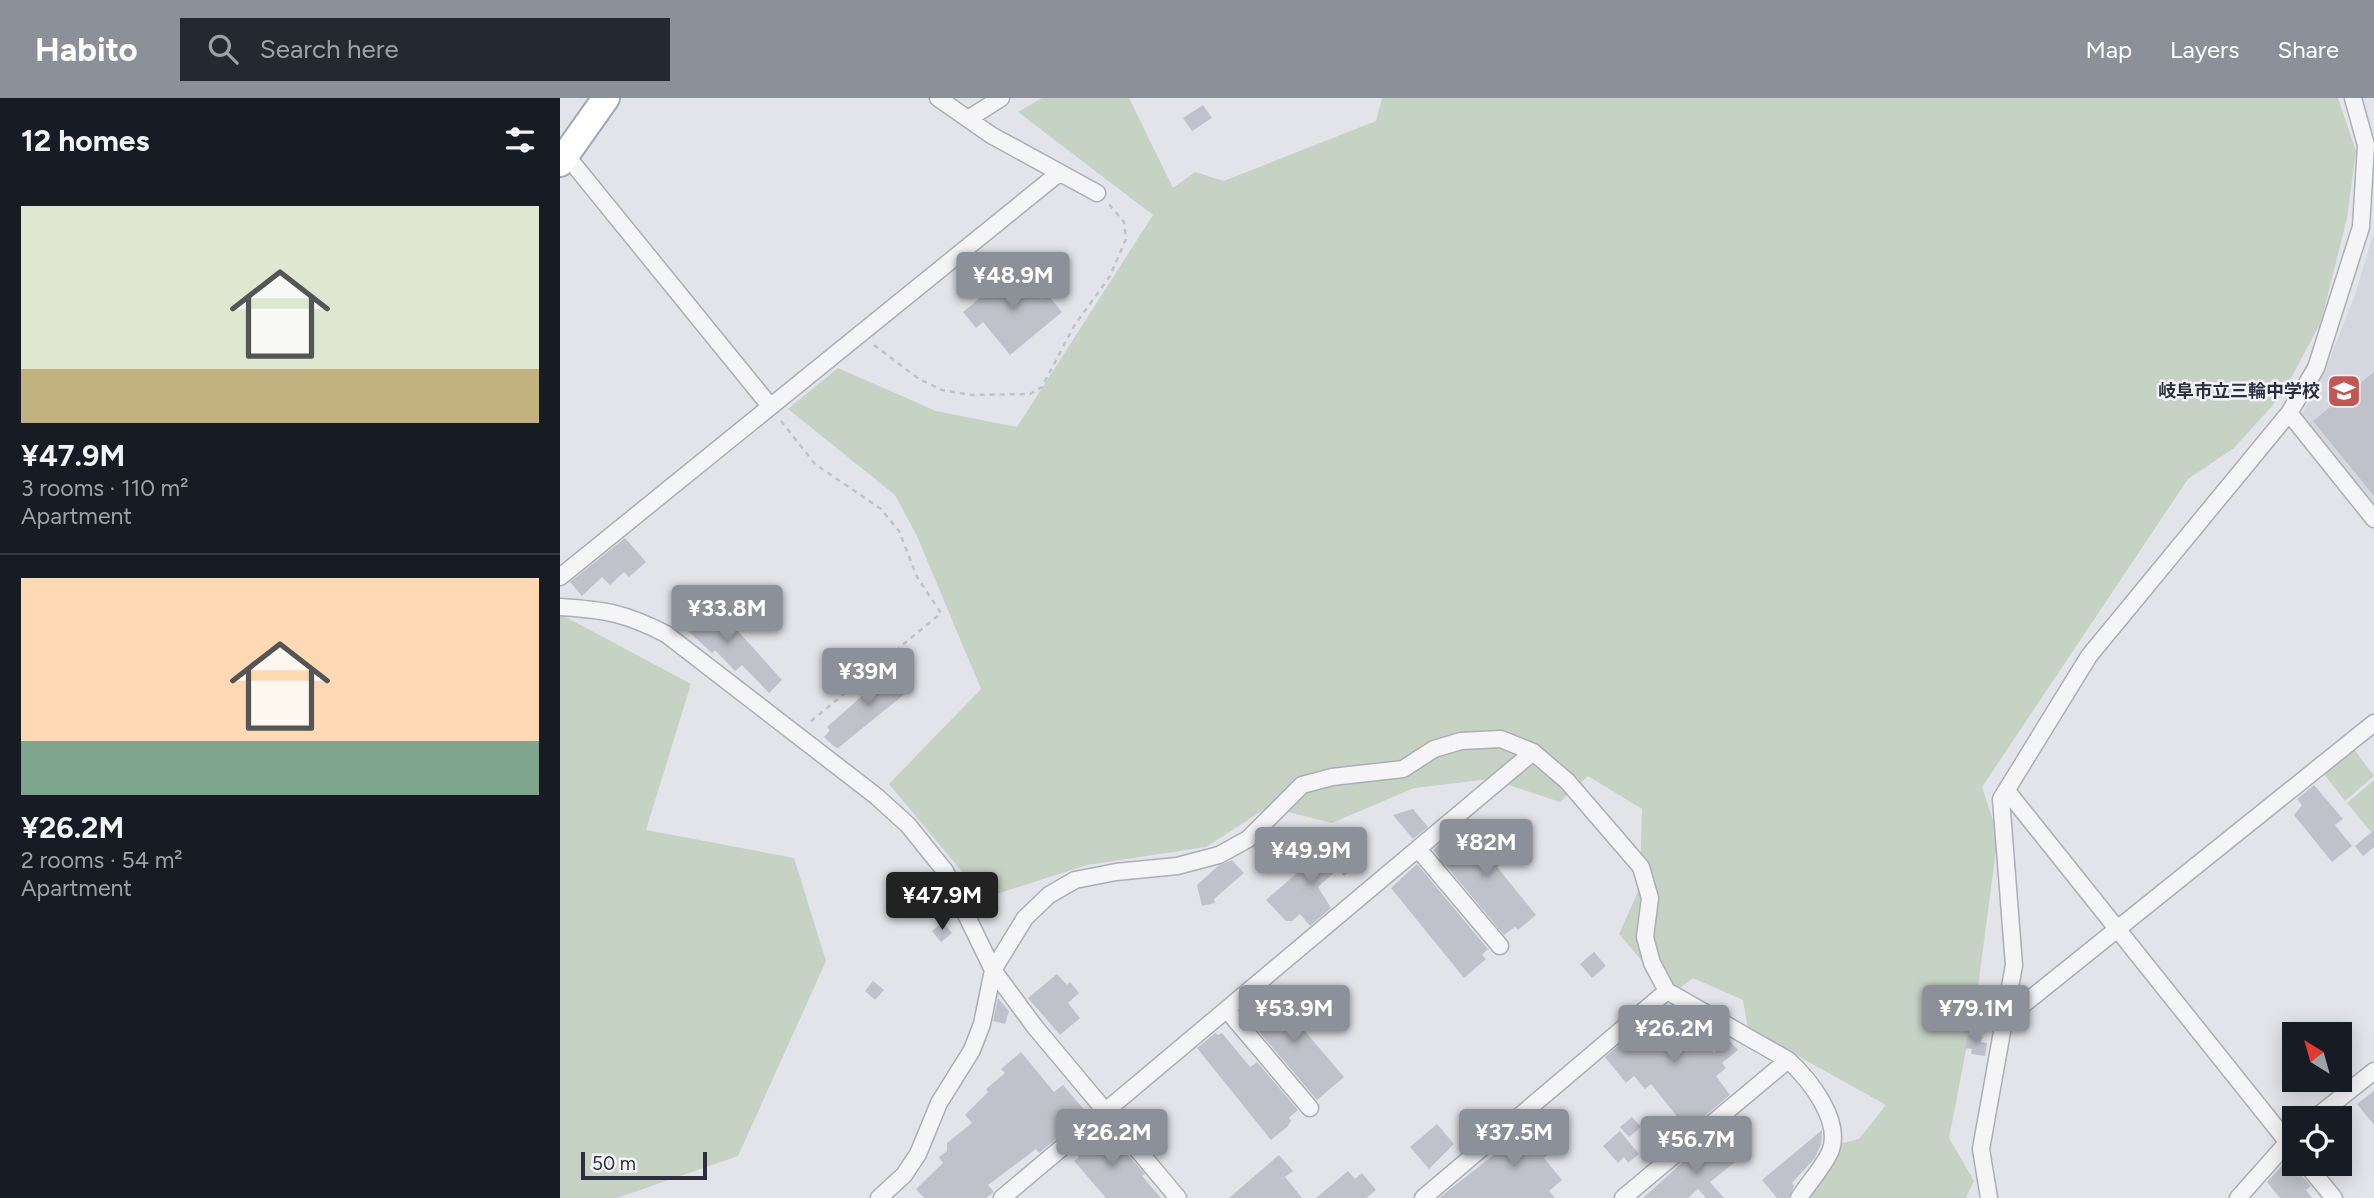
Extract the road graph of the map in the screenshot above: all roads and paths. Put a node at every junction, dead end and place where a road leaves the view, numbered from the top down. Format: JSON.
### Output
{"nodes":[{"id":1,"x":606,"y":98,"type":"edge"},
{"id":2,"x":939,"y":98,"type":"edge"},
{"id":3,"x":1001,"y":98,"type":"edge"},
{"id":4,"x":2353,"y":98,"type":"edge"},
{"id":5,"x":968,"y":119,"type":"junction"},
{"id":6,"x":562,"y":155,"type":"edge"},
{"id":7,"x":1059,"y":173,"type":"junction"},
{"id":8,"x":1097,"y":193,"type":"joint"},
{"id":9,"x":860,"y":335,"type":"junction"},
{"id":10,"x":770,"y":406,"type":"junction"},
{"id":11,"x":2289,"y":414,"type":"junction"},
{"id":12,"x":2374,"y":519,"type":"edge"},
{"id":13,"x":560,"y":577,"type":"edge"},
{"id":14,"x":560,"y":607,"type":"edge"},
{"id":15,"x":2374,"y":723,"type":"edge"},
{"id":16,"x":796,"y":734,"type":"junction"},
{"id":17,"x":1533,"y":752,"type":"junction"},
{"id":18,"x":2007,"y":792,"type":"junction"},
{"id":19,"x":1419,"y":849,"type":"junction"},
{"id":20,"x":2117,"y":930,"type":"junction"},
{"id":21,"x":1500,"y":946,"type":"dead end"},
{"id":22,"x":993,"y":970,"type":"junction"},
{"id":23,"x":1667,"y":991,"type":"junction"},
{"id":24,"x":1227,"y":1010,"type":"junction"},
{"id":25,"x":2004,"y":1020,"type":"junction"},
{"id":26,"x":1788,"y":1060,"type":"junction"},
{"id":27,"x":2374,"y":1071,"type":"edge"},
{"id":28,"x":2330,"y":1106,"type":"edge"},
{"id":29,"x":1310,"y":1108,"type":"dead end"},
{"id":30,"x":1104,"y":1111,"type":"junction"},
{"id":31,"x":2282,"y":1130,"type":"edge"},
{"id":32,"x":2282,"y":1152,"type":"edge"},
{"id":33,"x":2316,"y":1176,"type":"edge"},
{"id":34,"x":878,"y":1198,"type":"edge"},
{"id":35,"x":1002,"y":1198,"type":"edge"},
{"id":36,"x":1178,"y":1198,"type":"edge"},
{"id":37,"x":1423,"y":1198,"type":"edge"},
{"id":38,"x":1623,"y":1198,"type":"edge"},
{"id":39,"x":1799,"y":1198,"type":"edge"},
{"id":40,"x":1989,"y":1198,"type":"edge"},
{"id":41,"x":2238,"y":1198,"type":"edge"},
{"id":42,"x":2334,"y":1198,"type":"edge"}],
"edges":[{"from":1,"to":6,"type":"main road"},
{"from":2,"to":5,"type":"street"},
{"from":3,"to":5,"type":"street"},
{"from":4,"to":11,"type":"street"},
{"from":5,"to":7,"type":"street"},
{"from":6,"to":10,"type":"street"},
{"from":7,"to":8,"type":"street"},
{"from":7,"to":9,"type":"street"},
{"from":8,"to":9,"type":"path"},
{"from":9,"to":10,"type":"street"},
{"from":10,"to":13,"type":"street"},
{"from":10,"to":16,"type":"path"},
{"from":11,"to":12,"type":"street"},
{"from":11,"to":18,"type":"street"},
{"from":14,"to":16,"type":"street"},
{"from":15,"to":20,"type":"street"},
{"from":16,"to":22,"type":"street"},
{"from":17,"to":19,"type":"street"},
{"from":17,"to":22,"type":"street"},
{"from":17,"to":23,"type":"street"},
{"from":18,"to":20,"type":"street"},
{"from":18,"to":25,"type":"street"},
{"from":19,"to":21,"type":"street"},
{"from":19,"to":24,"type":"street"},
{"from":20,"to":25,"type":"street"},
{"from":20,"to":31,"type":"street"},
{"from":22,"to":30,"type":"street"},
{"from":22,"to":34,"type":"street"},
{"from":23,"to":26,"type":"street"},
{"from":23,"to":37,"type":"street"},
{"from":24,"to":29,"type":"street"},
{"from":24,"to":30,"type":"street"},
{"from":25,"to":40,"type":"street"},
{"from":26,"to":38,"type":"street"},
{"from":26,"to":39,"type":"street"},
{"from":27,"to":28,"type":"street"},
{"from":30,"to":35,"type":"street"},
{"from":30,"to":36,"type":"street"},
{"from":32,"to":41,"type":"street"},
{"from":33,"to":42,"type":"street"}]}
